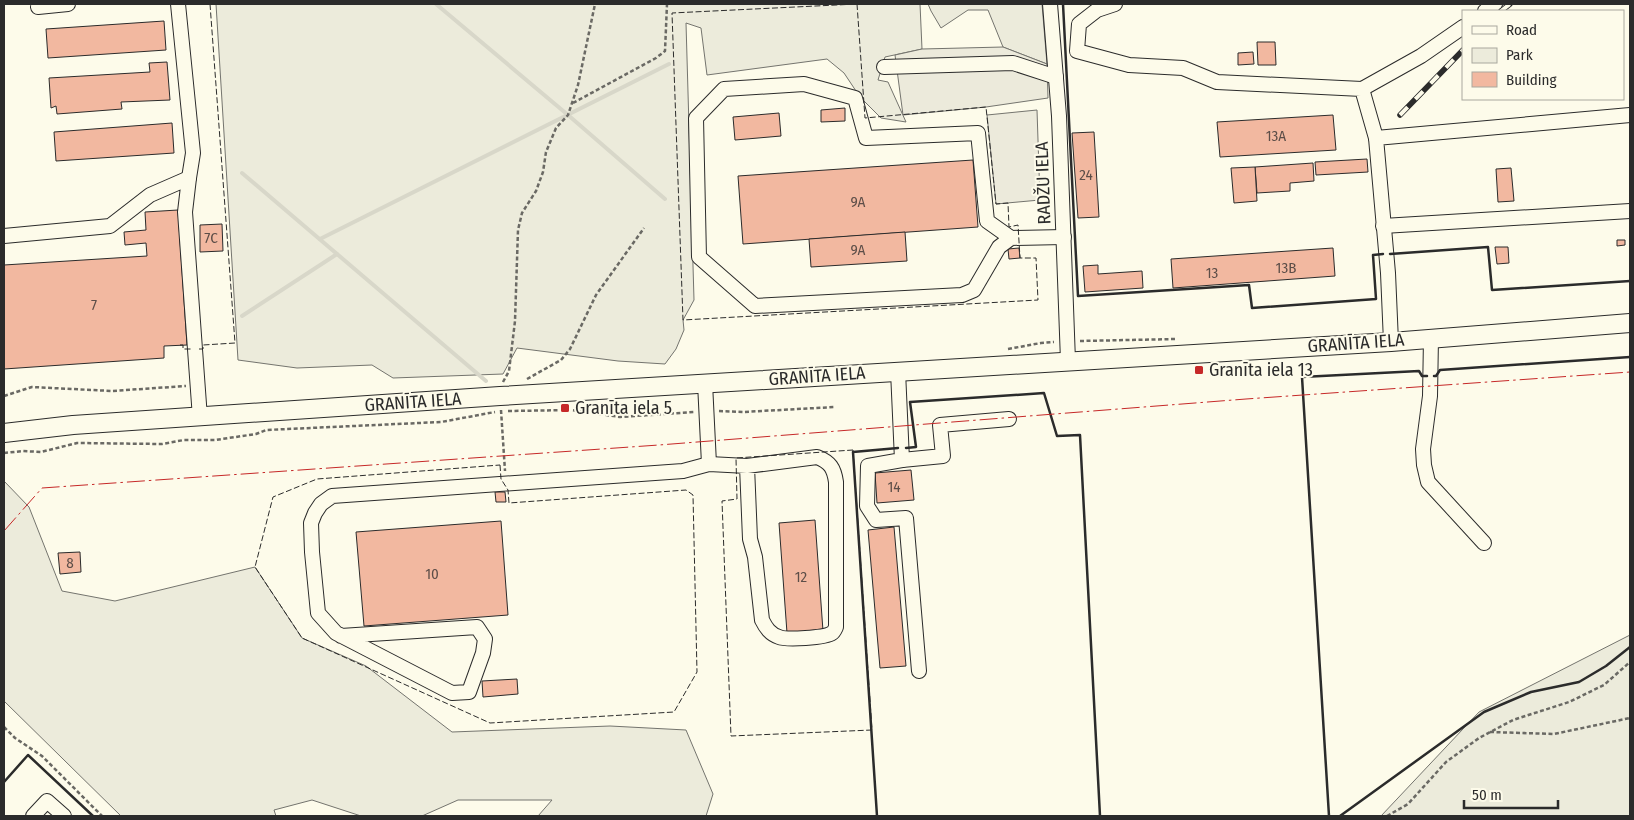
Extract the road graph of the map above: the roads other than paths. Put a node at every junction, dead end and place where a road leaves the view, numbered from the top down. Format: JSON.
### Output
{"nodes":[{"id":1,"x":68,"y":4,"type":"edge"},
{"id":2,"x":178,"y":4,"type":"edge"},
{"id":3,"x":1050,"y":4,"type":"edge"},
{"id":4,"x":1116,"y":4,"type":"edge"},
{"id":5,"x":38,"y":7,"type":"dead end"},
{"id":6,"x":1462,"y":28,"type":"edge"},
{"id":7,"x":884,"y":67,"type":"dead end"},
{"id":8,"x":1056,"y":77,"type":"junction"},
{"id":9,"x":1362,"y":89,"type":"junction"},
{"id":10,"x":1630,"y":115,"type":"edge"},
{"id":11,"x":1376,"y":138,"type":"junction"},
{"id":12,"x":189,"y":178,"type":"junction"},
{"id":13,"x":1630,"y":211,"type":"edge"},
{"id":14,"x":1383,"y":226,"type":"junction"},
{"id":15,"x":4,"y":236,"type":"edge"},
{"id":16,"x":1064,"y":237,"type":"junction"},
{"id":17,"x":1011,"y":238,"type":"junction"},
{"id":18,"x":1630,"y":323,"type":"edge"},
{"id":19,"x":1431,"y":338,"type":"junction"},
{"id":20,"x":1391,"y":342,"type":"junction"},
{"id":21,"x":1068,"y":361,"type":"junction"},
{"id":22,"x":898,"y":371,"type":"junction"},
{"id":23,"x":705,"y":383,"type":"junction"},
{"id":24,"x":200,"y":418,"type":"junction"},
{"id":25,"x":1008,"y":419,"type":"dead end"},
{"id":26,"x":4,"y":433,"type":"edge"},
{"id":27,"x":902,"y":460,"type":"junction"},
{"id":28,"x":709,"y":464,"type":"junction"},
{"id":29,"x":747,"y":466,"type":"junction"},
{"id":30,"x":1484,"y":543,"type":"dead end"},
{"id":31,"x":341,"y":636,"type":"junction"},
{"id":32,"x":919,"y":672,"type":"dead end"},
{"id":33,"x":33,"y":816,"type":"edge"},
{"id":34,"x":64,"y":816,"type":"edge"}],
"edges":[{"from":1,"to":5,"type":"street"},
{"from":2,"to":12,"type":"street"},
{"from":3,"to":8,"type":"street","name":"RADŽU IELA"},
{"from":4,"to":9,"type":"street"},
{"from":6,"to":9,"type":"street"},
{"from":7,"to":8,"type":"street"},
{"from":8,"to":16,"type":"street","name":"RADŽU IELA"},
{"from":9,"to":11,"type":"street"},
{"from":10,"to":11,"type":"street"},
{"from":11,"to":14,"type":"street"},
{"from":12,"to":15,"type":"street"},
{"from":12,"to":24,"type":"street"},
{"from":13,"to":14,"type":"street"},
{"from":14,"to":20,"type":"street"},
{"from":16,"to":17,"type":"street"},
{"from":16,"to":21,"type":"street","name":"RADŽU IELA"},
{"from":17,"to":17,"type":"street"},
{"from":18,"to":19,"type":"main road","name":"GRANĪTA IELA"},
{"from":19,"to":20,"type":"main road","name":"GRANĪTA IELA"},
{"from":19,"to":30,"type":"street"},
{"from":20,"to":21,"type":"main road","name":"GRANĪTA IELA"},
{"from":21,"to":22,"type":"main road","name":"GRANĪTA IELA"},
{"from":22,"to":23,"type":"main road","name":"GRANĪTA IELA"},
{"from":22,"to":27,"type":"street"},
{"from":23,"to":24,"type":"main road","name":"GRANĪTA IELA"},
{"from":23,"to":28,"type":"street"},
{"from":24,"to":26,"type":"main road","name":"GRANĪTA IELA"},
{"from":25,"to":27,"type":"street"},
{"from":27,"to":32,"type":"street"},
{"from":28,"to":29,"type":"street"},
{"from":28,"to":31,"type":"street"},
{"from":29,"to":29,"type":"street"},
{"from":31,"to":31,"type":"street"},
{"from":33,"to":34,"type":"street"}]}
